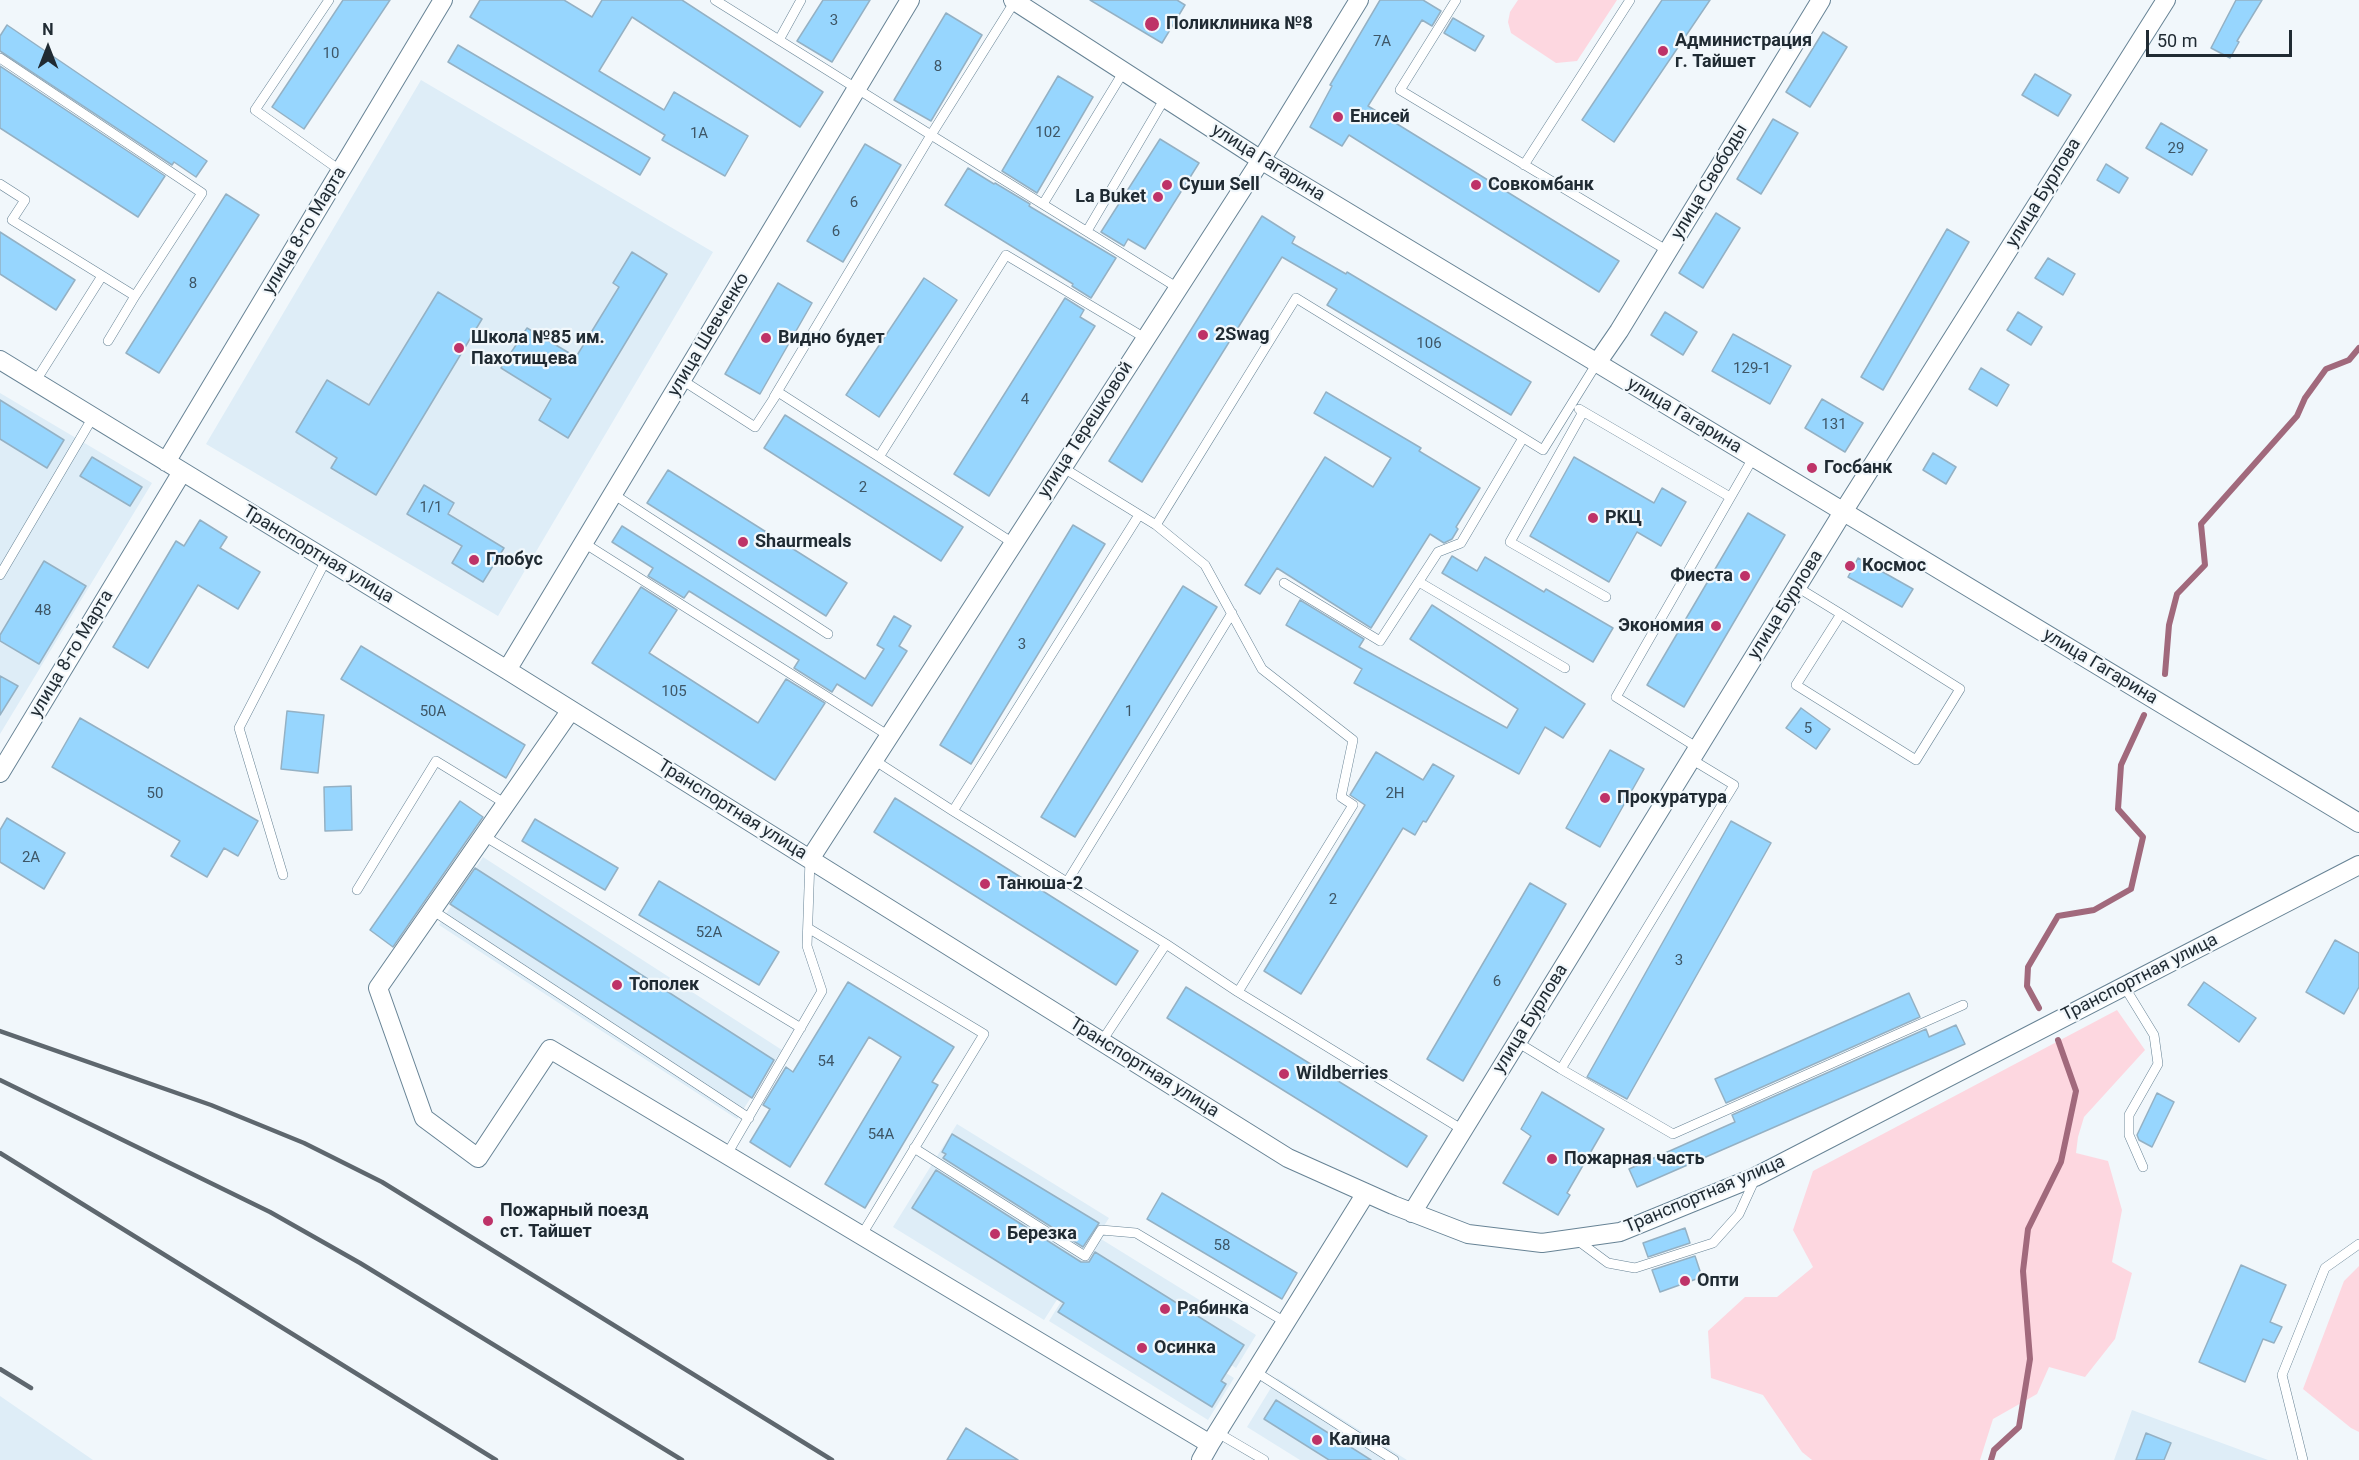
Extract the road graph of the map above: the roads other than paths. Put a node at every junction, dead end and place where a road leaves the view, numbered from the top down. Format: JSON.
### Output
{"nodes":[{"id":1,"x":329,"y":0,"type":"edge"},
{"id":2,"x":443,"y":0,"type":"edge"},
{"id":3,"x":715,"y":0,"type":"edge"},
{"id":4,"x":801,"y":0,"type":"edge"},
{"id":5,"x":910,"y":0,"type":"edge"},
{"id":6,"x":1359,"y":0,"type":"edge"},
{"id":7,"x":1456,"y":0,"type":"edge"},
{"id":8,"x":1630,"y":0,"type":"edge"},
{"id":9,"x":1821,"y":0,"type":"edge"},
{"id":10,"x":2166,"y":0,"type":"edge"},
{"id":11,"x":1014,"y":1,"type":"edge"},
{"id":12,"x":779,"y":40,"type":"junction"},
{"id":13,"x":0,"y":58,"type":"edge"},
{"id":14,"x":1124,"y":71,"type":"junction"},
{"id":15,"x":857,"y":88,"type":"junction"},
{"id":16,"x":1165,"y":98,"type":"junction"},
{"id":17,"x":931,"y":135,"type":"junction"},
{"id":18,"x":1261,"y":160,"type":"junction"},
{"id":19,"x":1524,"y":165,"type":"junction"},
{"id":20,"x":341,"y":171,"type":"junction"},
{"id":21,"x":0,"y":184,"type":"edge"},
{"id":22,"x":1043,"y":204,"type":"junction"},
{"id":23,"x":1087,"y":231,"type":"junction"},
{"id":24,"x":1668,"y":251,"type":"junction"},
{"id":25,"x":102,"y":276,"type":"junction"},
{"id":26,"x":1178,"y":288,"type":"junction"},
{"id":27,"x":135,"y":296,"type":"junction"},
{"id":28,"x":1145,"y":338,"type":"junction"},
{"id":29,"x":108,"y":341,"type":"dead end"},
{"id":30,"x":0,"y":360,"type":"edge"},
{"id":31,"x":1597,"y":363,"type":"junction"},
{"id":32,"x":682,"y":380,"type":"junction"},
{"id":33,"x":35,"y":382,"type":"junction"},
{"id":34,"x":774,"y":397,"type":"junction"},
{"id":35,"x":1571,"y":405,"type":"junction"},
{"id":36,"x":1583,"y":412,"type":"junction"},
{"id":37,"x":93,"y":417,"type":"junction"},
{"id":38,"x":1523,"y":438,"type":"junction"},
{"id":39,"x":879,"y":457,"type":"junction"},
{"id":40,"x":1753,"y":458,"type":"junction"},
{"id":41,"x":165,"y":462,"type":"junction"},
{"id":42,"x":1062,"y":467,"type":"junction"},
{"id":43,"x":182,"y":472,"type":"junction"},
{"id":44,"x":613,"y":494,"type":"junction"},
{"id":45,"x":1730,"y":497,"type":"junction"},
{"id":46,"x":1843,"y":512,"type":"junction"},
{"id":47,"x":1139,"y":515,"type":"junction"},
{"id":48,"x":1156,"y":525,"type":"junction"},
{"id":49,"x":584,"y":543,"type":"junction"},
{"id":50,"x":1013,"y":543,"type":"junction"},
{"id":51,"x":326,"y":560,"type":"junction"},
{"id":52,"x":0,"y":575,"type":"edge"},
{"id":53,"x":1419,"y":582,"type":"junction"},
{"id":54,"x":1284,"y":583,"type":"dead end"},
{"id":55,"x":1797,"y":587,"type":"junction"},
{"id":56,"x":1606,"y":597,"type":"dead end"},
{"id":57,"x":1233,"y":613,"type":"junction"},
{"id":58,"x":1841,"y":614,"type":"junction"},
{"id":59,"x":828,"y":634,"type":"dead end"},
{"id":60,"x":1565,"y":668,"type":"dead end"},
{"id":61,"x":507,"y":670,"type":"junction"},
{"id":62,"x":571,"y":710,"type":"junction"},
{"id":63,"x":889,"y":736,"type":"junction"},
{"id":64,"x":1695,"y":754,"type":"junction"},
{"id":65,"x":874,"y":760,"type":"junction"},
{"id":66,"x":0,"y":773,"type":"edge"},
{"id":67,"x":506,"y":804,"type":"junction"},
{"id":68,"x":953,"y":811,"type":"junction"},
{"id":69,"x":2359,"y":823,"type":"edge"},
{"id":70,"x":484,"y":836,"type":"junction"},
{"id":71,"x":810,"y":859,"type":"junction"},
{"id":72,"x":2359,"y":865,"type":"edge"},
{"id":73,"x":283,"y":875,"type":"dead end"},
{"id":74,"x":1067,"y":882,"type":"junction"},
{"id":75,"x":357,"y":890,"type":"dead end"},
{"id":76,"x":432,"y":910,"type":"junction"},
{"id":77,"x":808,"y":928,"type":"junction"},
{"id":78,"x":1166,"y":944,"type":"junction"},
{"id":79,"x":2124,"y":986,"type":"junction"},
{"id":80,"x":1238,"y":992,"type":"junction"},
{"id":81,"x":1963,"y":1005,"type":"dead end"},
{"id":82,"x":801,"y":1028,"type":"junction"},
{"id":83,"x":1102,"y":1041,"type":"junction"},
{"id":84,"x":1517,"y":1042,"type":"junction"},
{"id":85,"x":1561,"y":1069,"type":"junction"},
{"id":86,"x":748,"y":1118,"type":"junction"},
{"id":87,"x":1463,"y":1130,"type":"junction"},
{"id":88,"x":914,"y":1148,"type":"junction"},
{"id":89,"x":726,"y":1156,"type":"junction"},
{"id":90,"x":2143,"y":1167,"type":"dead end"},
{"id":91,"x":1755,"y":1177,"type":"junction"},
{"id":92,"x":1366,"y":1193,"type":"junction"},
{"id":93,"x":1412,"y":1213,"type":"junction"},
{"id":94,"x":861,"y":1236,"type":"junction"},
{"id":95,"x":1577,"y":1240,"type":"junction"},
{"id":96,"x":2359,"y":1244,"type":"edge"},
{"id":97,"x":1284,"y":1326,"type":"junction"},
{"id":98,"x":1256,"y":1372,"type":"junction"},
{"id":99,"x":1210,"y":1446,"type":"edge"},
{"id":100,"x":1264,"y":1460,"type":"edge"},
{"id":101,"x":1394,"y":1460,"type":"edge"},
{"id":102,"x":2304,"y":1460,"type":"edge"}],
"edges":[{"from":1,"to":20,"type":"lane"},
{"from":2,"to":20,"type":"street","name":"улица 8-го Марта"},
{"from":3,"to":12,"type":"lane"},
{"from":4,"to":12,"type":"lane"},
{"from":5,"to":15,"type":"street","name":"улица Шевченко"},
{"from":6,"to":18,"type":"street","name":"улица Терешковой"},
{"from":7,"to":19,"type":"lane"},
{"from":8,"to":19,"type":"lane"},
{"from":9,"to":24,"type":"street","name":"улица Свободы"},
{"from":10,"to":46,"type":"street","name":"улица Бурлова"},
{"from":11,"to":14,"type":"street","name":"улица Гагарина"},
{"from":11,"to":17,"type":"lane"},
{"from":12,"to":15,"type":"lane"},
{"from":13,"to":27,"type":"lane"},
{"from":14,"to":16,"type":"street","name":"улица Гагарина"},
{"from":14,"to":22,"type":"lane"},
{"from":15,"to":17,"type":"lane"},
{"from":15,"to":32,"type":"street","name":"улица Шевченко"},
{"from":16,"to":18,"type":"street","name":"улица Гагарина"},
{"from":16,"to":23,"type":"lane"},
{"from":17,"to":22,"type":"lane"},
{"from":17,"to":34,"type":"lane"},
{"from":18,"to":26,"type":"street","name":"улица Терешковой"},
{"from":18,"to":31,"type":"street","name":"улица Гагарина"},
{"from":19,"to":24,"type":"lane"},
{"from":20,"to":41,"type":"street","name":"улица 8-го Марта"},
{"from":21,"to":25,"type":"lane"},
{"from":22,"to":23,"type":"lane"},
{"from":23,"to":26,"type":"lane"},
{"from":24,"to":31,"type":"street","name":"улица Свободы"},
{"from":25,"to":27,"type":"lane"},
{"from":25,"to":33,"type":"lane"},
{"from":26,"to":28,"type":"street","name":"улица Терешковой"},
{"from":27,"to":29,"type":"lane"},
{"from":28,"to":39,"type":"lane"},
{"from":28,"to":42,"type":"street","name":"улица Терешковой"},
{"from":30,"to":33,"type":"street","name":"Транспортная улица"},
{"from":31,"to":35,"type":"lane"},
{"from":31,"to":40,"type":"street","name":"улица Гагарина"},
{"from":32,"to":34,"type":"lane"},
{"from":32,"to":44,"type":"street","name":"улица Шевченко"},
{"from":33,"to":37,"type":"street","name":"Транспортная улица"},
{"from":34,"to":39,"type":"lane"},
{"from":35,"to":36,"type":"lane"},
{"from":35,"to":38,"type":"lane"},
{"from":36,"to":45,"type":"lane"},
{"from":36,"to":56,"type":"lane"},
{"from":37,"to":41,"type":"street","name":"Транспортная улица"},
{"from":37,"to":52,"type":"lane"},
{"from":38,"to":48,"type":"lane"},
{"from":38,"to":53,"type":"lane"},
{"from":39,"to":50,"type":"lane"},
{"from":40,"to":45,"type":"lane"},
{"from":40,"to":46,"type":"street","name":"улица Гагарина"},
{"from":41,"to":43,"type":"street","name":"Транспортная улица"},
{"from":42,"to":47,"type":"lane"},
{"from":42,"to":50,"type":"street","name":"улица Терешковой"},
{"from":43,"to":51,"type":"street","name":"Транспортная улица"},
{"from":43,"to":66,"type":"street","name":"улица 8-го Марта"},
{"from":44,"to":49,"type":"street","name":"улица Шевченко"},
{"from":44,"to":59,"type":"lane"},
{"from":45,"to":64,"type":"lane"},
{"from":46,"to":55,"type":"street","name":"улица Бурлова"},
{"from":46,"to":69,"type":"street","name":"улица Гагарина"},
{"from":47,"to":48,"type":"lane"},
{"from":47,"to":68,"type":"lane"},
{"from":48,"to":57,"type":"lane"},
{"from":49,"to":61,"type":"street","name":"улица Шевченко"},
{"from":49,"to":63,"type":"lane"},
{"from":50,"to":63,"type":"street","name":"улица Терешковой"},
{"from":51,"to":61,"type":"street","name":"Транспортная улица"},
{"from":51,"to":73,"type":"lane"},
{"from":53,"to":54,"type":"lane"},
{"from":53,"to":60,"type":"lane"},
{"from":55,"to":58,"type":"lane"},
{"from":55,"to":64,"type":"street","name":"улица Бурлова"},
{"from":57,"to":74,"type":"lane"},
{"from":57,"to":80,"type":"lane"},
{"from":58,"to":58,"type":"lane"},
{"from":61,"to":62,"type":"street","name":"Транспортная улица"},
{"from":62,"to":67,"type":"street"},
{"from":62,"to":71,"type":"street","name":"Транспортная улица"},
{"from":63,"to":65,"type":"street","name":"улица Терешковой"},
{"from":64,"to":84,"type":"street","name":"улица Бурлова"},
{"from":64,"to":85,"type":"lane"},
{"from":65,"to":68,"type":"lane"},
{"from":65,"to":71,"type":"street","name":"улица Терешковой"},
{"from":67,"to":70,"type":"street"},
{"from":67,"to":75,"type":"lane"},
{"from":68,"to":74,"type":"lane"},
{"from":70,"to":76,"type":"street"},
{"from":70,"to":82,"type":"lane"},
{"from":71,"to":77,"type":"lane"},
{"from":71,"to":83,"type":"street","name":"Транспортная улица"},
{"from":72,"to":79,"type":"street","name":"Транспортная улица"},
{"from":74,"to":78,"type":"lane"},
{"from":76,"to":86,"type":"lane"},
{"from":76,"to":89,"type":"street"},
{"from":77,"to":82,"type":"lane"},
{"from":77,"to":88,"type":"lane"},
{"from":78,"to":80,"type":"lane"},
{"from":78,"to":83,"type":"lane"},
{"from":79,"to":90,"type":"lane"},
{"from":79,"to":91,"type":"street","name":"Транспортная улица"},
{"from":80,"to":87,"type":"lane"},
{"from":81,"to":85,"type":"lane"},
{"from":82,"to":86,"type":"lane"},
{"from":83,"to":92,"type":"street","name":"Транспортная улица"},
{"from":84,"to":85,"type":"lane"},
{"from":84,"to":87,"type":"street","name":"улица Бурлова"},
{"from":86,"to":89,"type":"lane"},
{"from":87,"to":93,"type":"street","name":"улица Бурлова"},
{"from":88,"to":94,"type":"lane"},
{"from":88,"to":97,"type":"lane"},
{"from":89,"to":94,"type":"street"},
{"from":91,"to":95,"type":"street","name":"Транспортная улица"},
{"from":91,"to":95,"type":"lane"},
{"from":92,"to":93,"type":"street","name":"Транспортная улица"},
{"from":92,"to":97,"type":"street"},
{"from":93,"to":95,"type":"street","name":"Транспортная улица"},
{"from":94,"to":99,"type":"street"},
{"from":96,"to":102,"type":"lane"},
{"from":97,"to":98,"type":"street"},
{"from":98,"to":99,"type":"street"},
{"from":98,"to":101,"type":"lane"},
{"from":99,"to":100,"type":"lane"}]}
